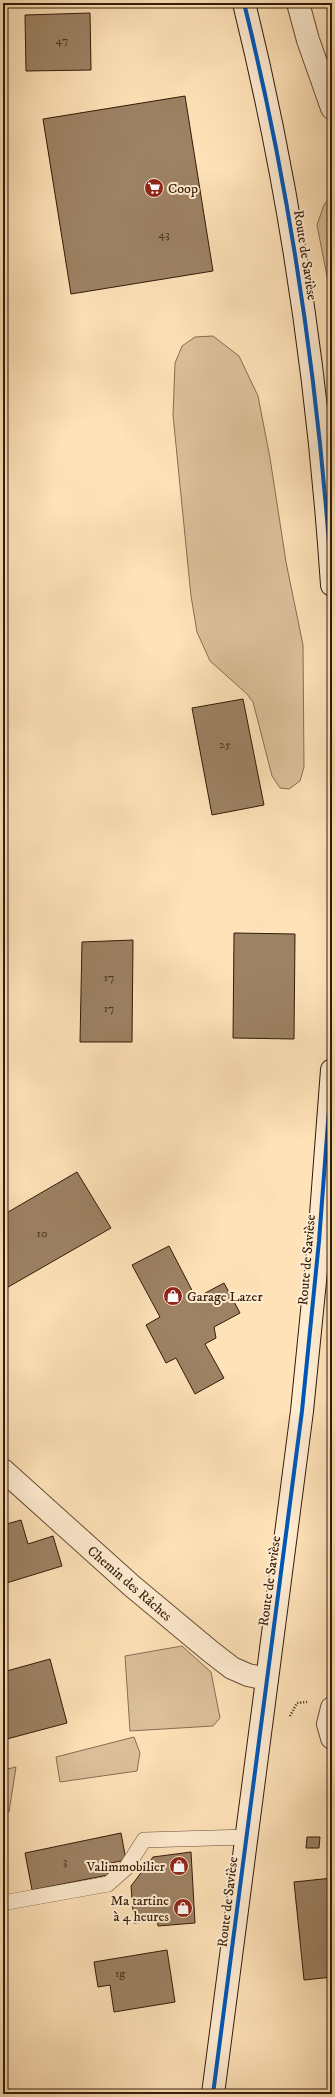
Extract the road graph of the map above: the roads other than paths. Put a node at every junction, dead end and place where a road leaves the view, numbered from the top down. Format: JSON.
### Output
{"nodes":[{"id":1,"x":244,"y":3,"type":"edge"},
{"id":2,"x":298,"y":3,"type":"edge"},
{"id":3,"x":332,"y":108,"type":"edge"},
{"id":4,"x":332,"y":585,"type":"edge"},
{"id":5,"x":332,"y":1070,"type":"edge"},
{"id":6,"x":3,"y":1470,"type":"edge"},
{"id":7,"x":267,"y":1679,"type":"junction"},
{"id":8,"x":331,"y":1708,"type":"edge"},
{"id":9,"x":332,"y":1738,"type":"edge"},
{"id":10,"x":247,"y":1837,"type":"junction"},
{"id":11,"x":8,"y":1902,"type":"dead end"},
{"id":12,"x":213,"y":2094,"type":"edge"}],
"edges":[{"from":1,"to":4,"type":"street","name":"Route de Savièse"},
{"from":2,"to":3,"type":"street"},
{"from":5,"to":7,"type":"street","name":"Route de Savièse"},
{"from":6,"to":7,"type":"street","name":"Chemin des Râches"},
{"from":7,"to":10,"type":"street","name":"Route de Savièse"},
{"from":8,"to":9,"type":"street"},
{"from":10,"to":11,"type":"lane"},
{"from":10,"to":12,"type":"street","name":"Route de Savièse"}]}
